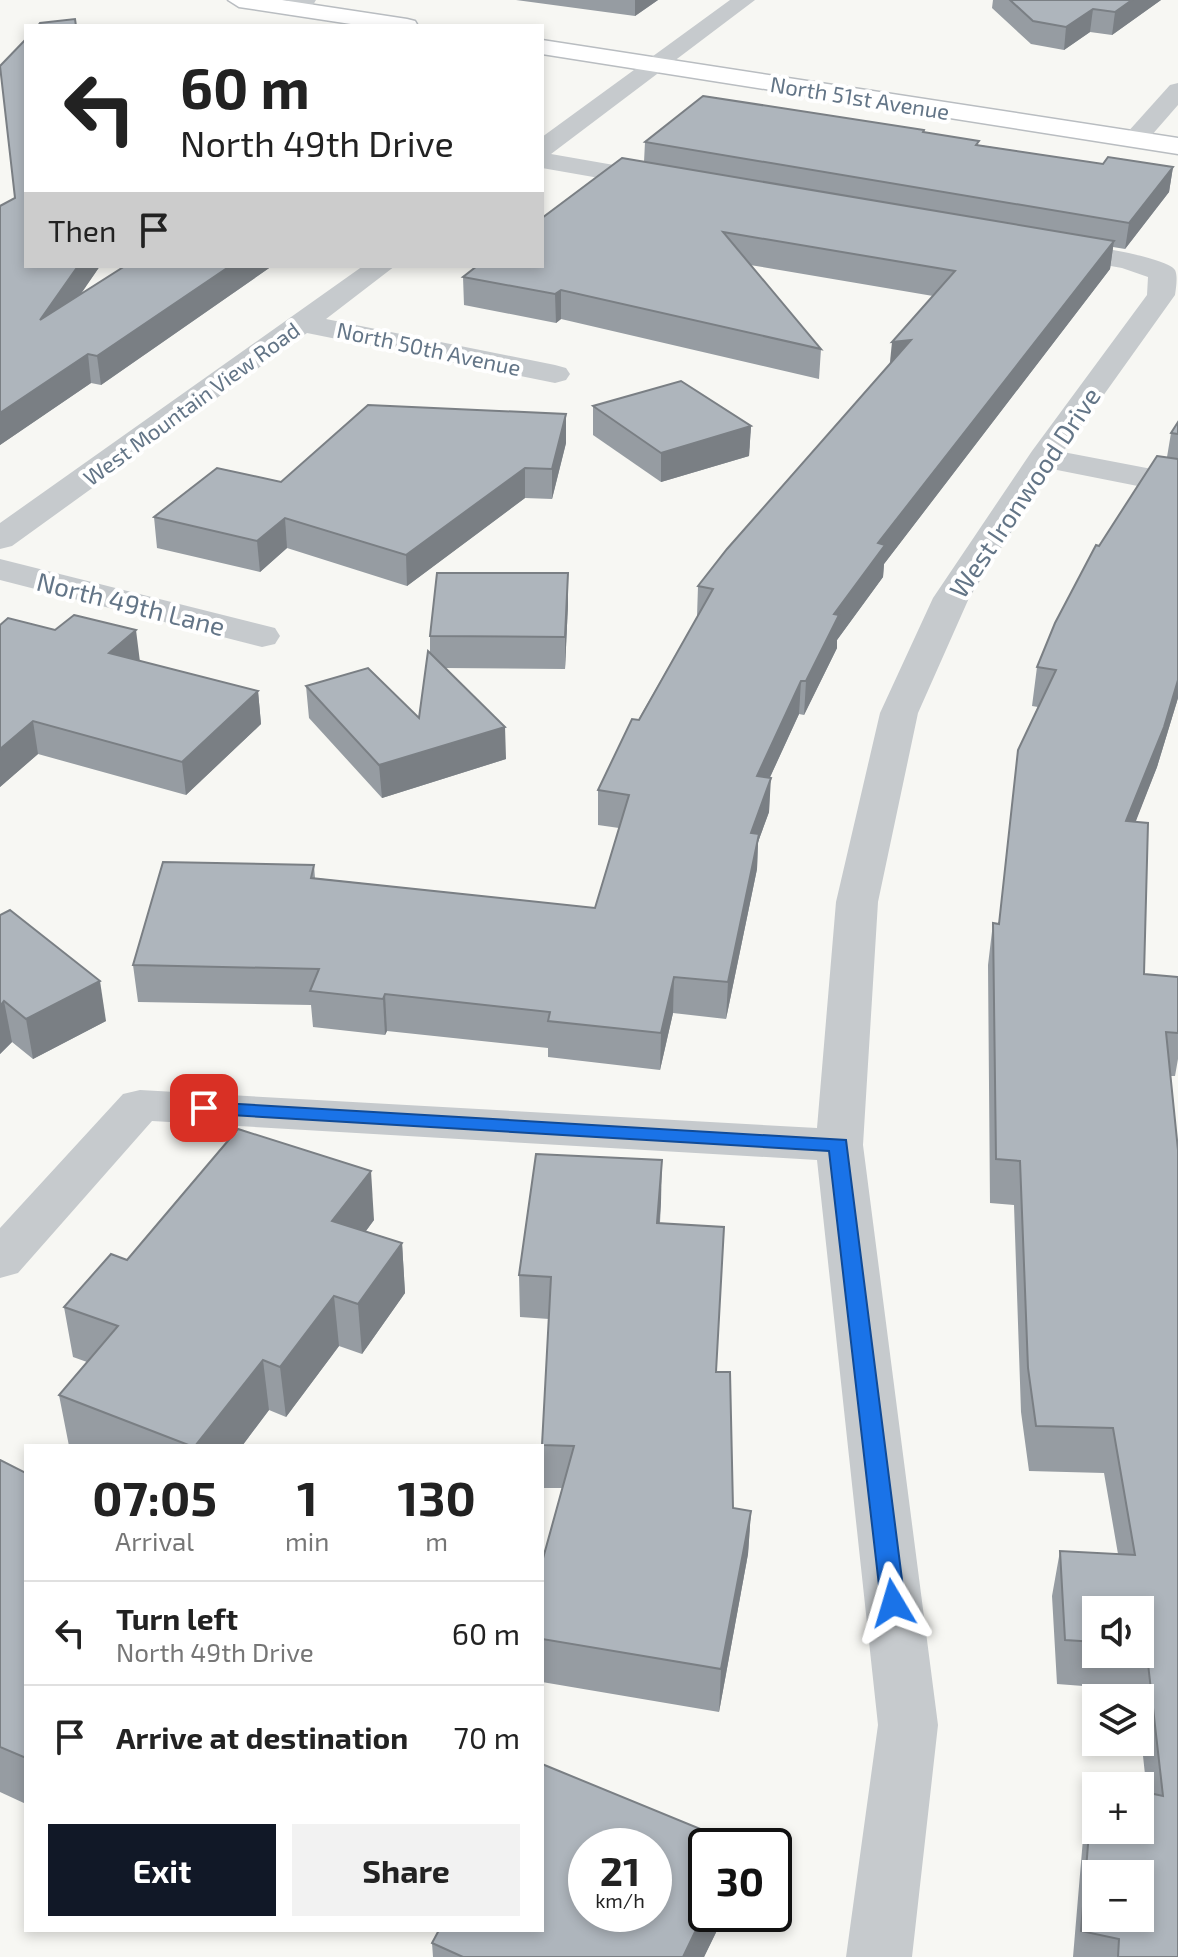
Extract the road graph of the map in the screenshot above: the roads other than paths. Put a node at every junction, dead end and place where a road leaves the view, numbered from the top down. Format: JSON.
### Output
{"nodes":[{"id":1,"x":239,"y":0,"type":"edge"},
{"id":2,"x":744,"y":0,"type":"edge"},
{"id":3,"x":298,"y":4,"type":"edge"},
{"id":4,"x":397,"y":24,"type":"edge"},
{"id":5,"x":544,"y":47,"type":"edge"},
{"id":6,"x":654,"y":65,"type":"junction"},
{"id":7,"x":1178,"y":90,"type":"edge"},
{"id":8,"x":1135,"y":139,"type":"junction"},
{"id":9,"x":1178,"y":146,"type":"edge"},
{"id":10,"x":544,"y":148,"type":"edge"},
{"id":11,"x":544,"y":160,"type":"edge"},
{"id":12,"x":691,"y":186,"type":"edge"},
{"id":13,"x":1034,"y":245,"type":"edge"},
{"id":14,"x":378,"y":268,"type":"edge"},
{"id":15,"x":302,"y":323,"type":"junction"},
{"id":16,"x":555,"y":374,"type":"dead end"},
{"id":17,"x":1043,"y":458,"type":"junction"},
{"id":18,"x":1178,"y":484,"type":"edge"},
{"id":19,"x":0,"y":539,"type":"edge"},
{"id":20,"x":0,"y":569,"type":"edge"},
{"id":21,"x":262,"y":636,"type":"dead end"},
{"id":22,"x":839,"y":1145,"type":"junction"},
{"id":23,"x":0,"y":1260,"type":"edge"},
{"id":24,"x":879,"y":1957,"type":"edge"}],
"edges":[{"from":1,"to":3,"type":"main road"},
{"from":2,"to":6,"type":"street"},
{"from":3,"to":4,"type":"main road"},
{"from":5,"to":6,"type":"main road","name":"North 51st Avenue"},
{"from":6,"to":8,"type":"main road","name":"North 51st Avenue"},
{"from":6,"to":10,"type":"street"},
{"from":7,"to":8,"type":"street"},
{"from":8,"to":9,"type":"main road","name":"North 51st Avenue"},
{"from":11,"to":12,"type":"street"},
{"from":13,"to":17,"type":"street","name":"West Ironwood Drive"},
{"from":14,"to":15,"type":"street","name":"West Mountain View Road"},
{"from":15,"to":16,"type":"street","name":"North 50th Avenue"},
{"from":15,"to":19,"type":"street","name":"West Mountain View Road"},
{"from":17,"to":18,"type":"street"},
{"from":17,"to":22,"type":"street","name":"West Ironwood Drive"},
{"from":20,"to":21,"type":"street","name":"North 49th Lane"},
{"from":22,"to":23,"type":"street"},
{"from":22,"to":24,"type":"street","name":"West Ironwood Drive"}]}
